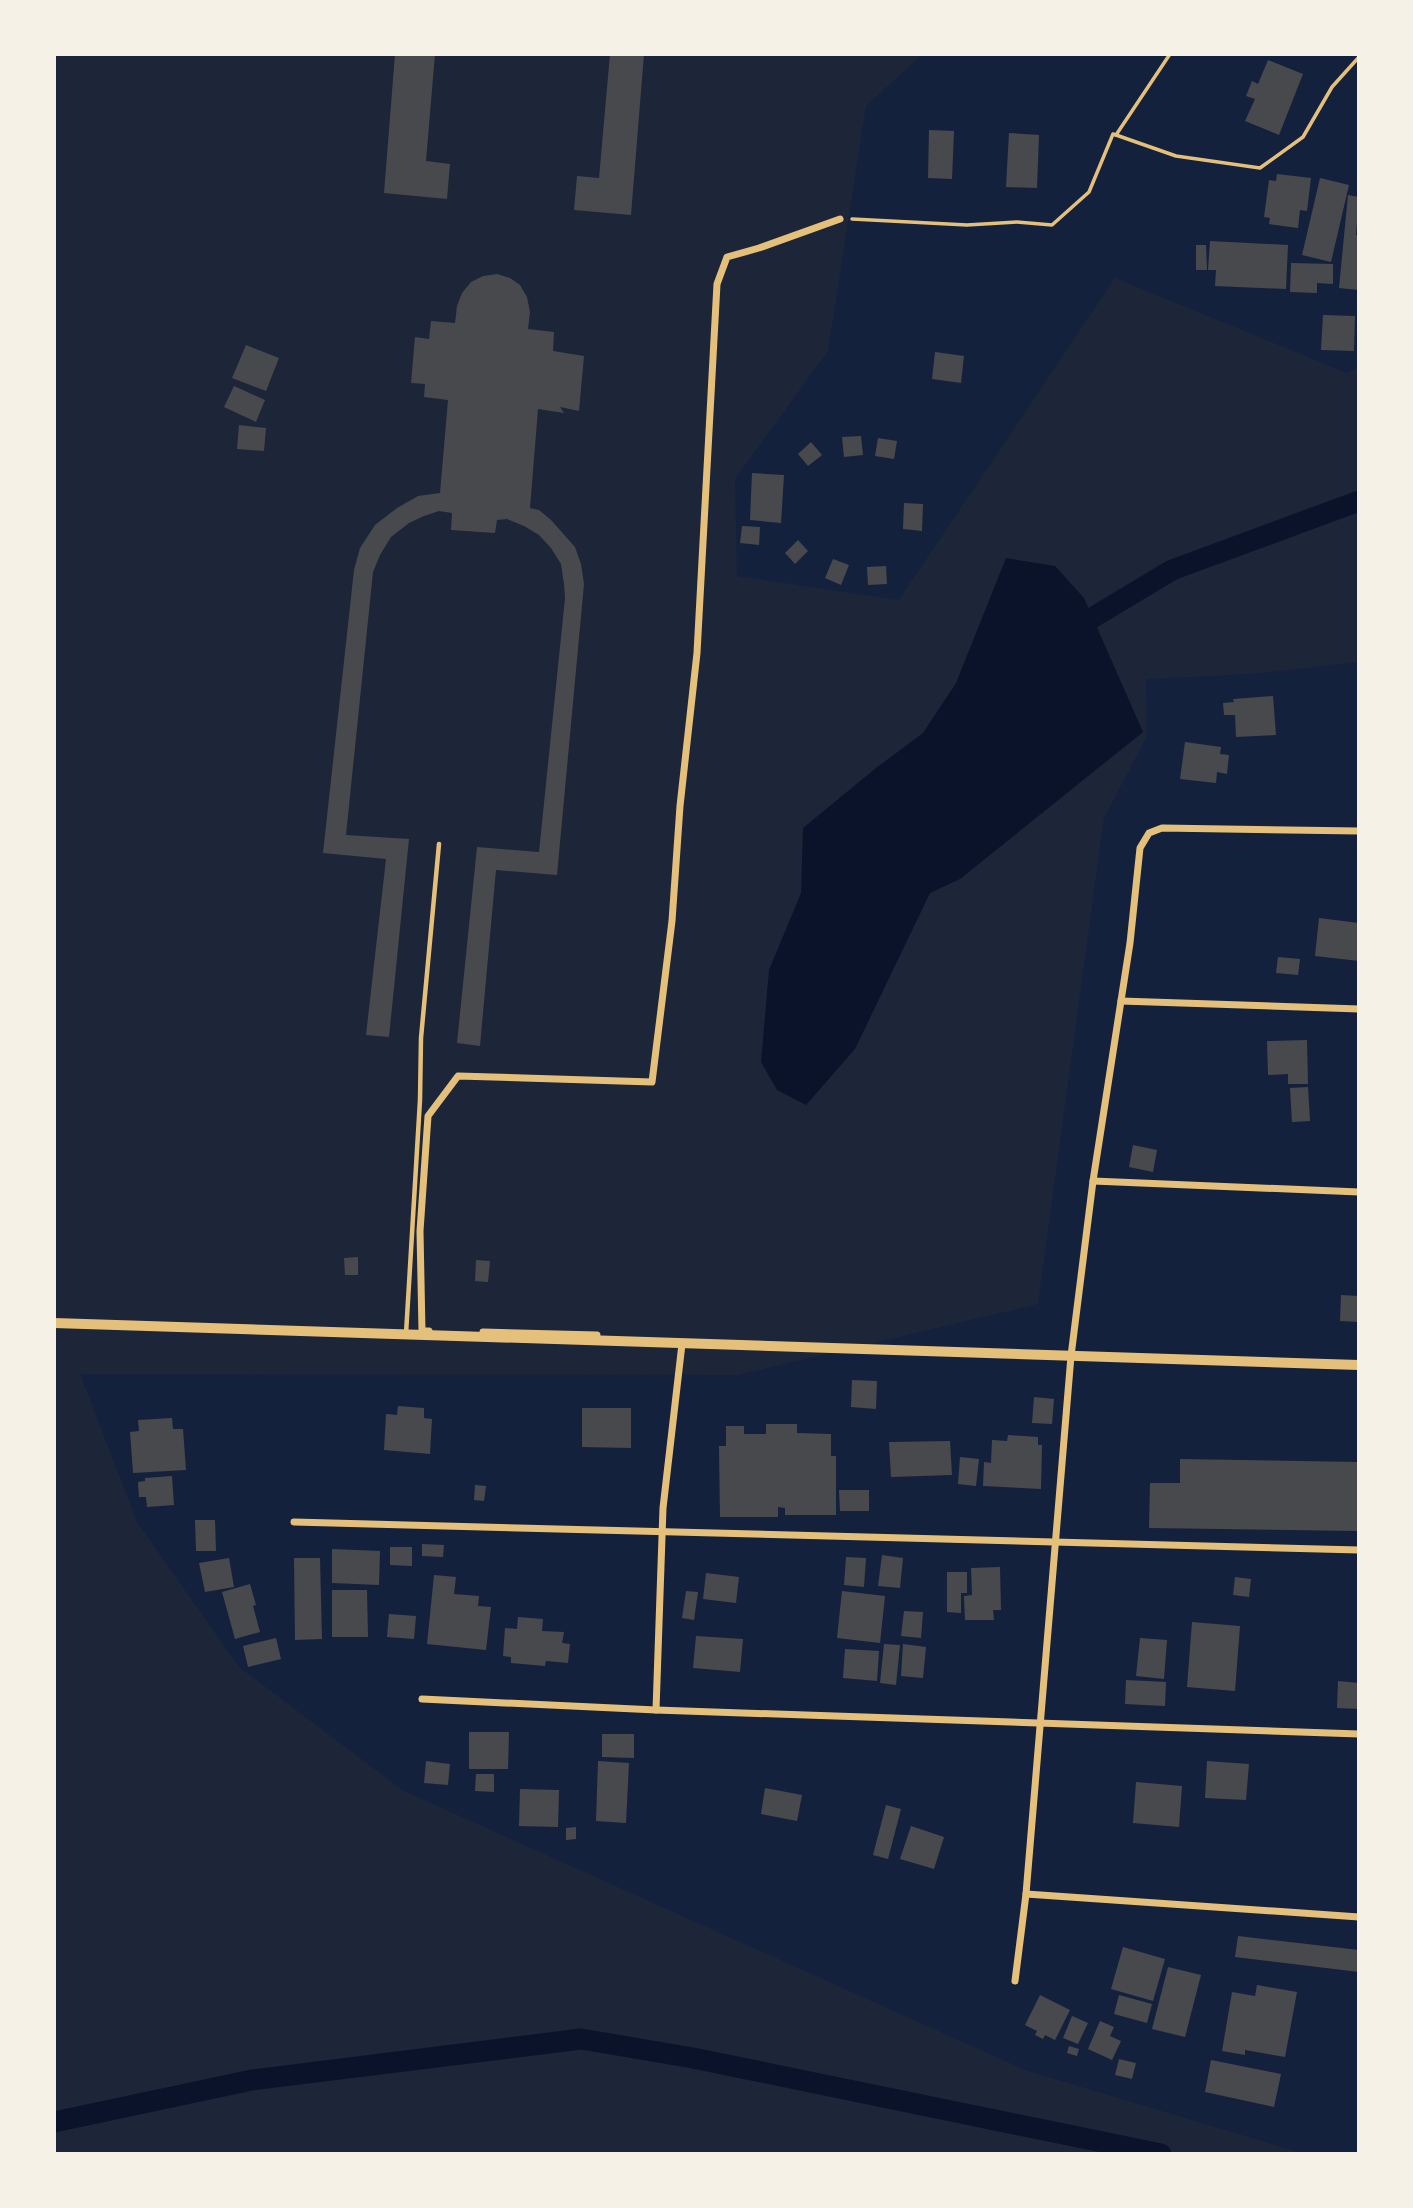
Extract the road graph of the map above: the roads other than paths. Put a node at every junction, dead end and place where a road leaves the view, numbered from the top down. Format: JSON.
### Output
{"nodes":[{"id":1,"x":840,"y":219,"type":"road end"},
{"id":2,"x":1359,"y":831,"type":"edge"},
{"id":3,"x":439,"y":844,"type":"dead end"},
{"id":4,"x":1121,"y":1001,"type":"junction"},
{"id":5,"x":1359,"y":1009,"type":"edge"},
{"id":6,"x":1093,"y":1181,"type":"junction"},
{"id":7,"x":1359,"y":1192,"type":"edge"},
{"id":8,"x":54,"y":1323,"type":"edge"},
{"id":9,"x":406,"y":1335,"type":"junction"},
{"id":10,"x":682,"y":1344,"type":"junction"},
{"id":11,"x":779,"y":1347,"type":"junction"},
{"id":12,"x":1071,"y":1356,"type":"junction"},
{"id":13,"x":1359,"y":1365,"type":"edge"},
{"id":14,"x":294,"y":1522,"type":"dead end"},
{"id":15,"x":662,"y":1531,"type":"junction"},
{"id":16,"x":1055,"y":1543,"type":"junction"},
{"id":17,"x":1359,"y":1550,"type":"edge"},
{"id":18,"x":422,"y":1699,"type":"dead end"},
{"id":19,"x":656,"y":1710,"type":"junction"},
{"id":20,"x":1040,"y":1722,"type":"junction"},
{"id":21,"x":1359,"y":1734,"type":"edge"},
{"id":22,"x":1026,"y":1894,"type":"junction"},
{"id":23,"x":1359,"y":1917,"type":"edge"},
{"id":24,"x":1014,"y":1981,"type":"dead end"}],
"edges":[{"from":1,"to":11,"type":"street"},
{"from":2,"to":4,"type":"street"},
{"from":3,"to":9,"type":"lane"},
{"from":4,"to":5,"type":"street"},
{"from":4,"to":6,"type":"street"},
{"from":6,"to":7,"type":"street"},
{"from":6,"to":12,"type":"street"},
{"from":8,"to":9,"type":"street"},
{"from":9,"to":10,"type":"street"},
{"from":10,"to":11,"type":"street"},
{"from":10,"to":15,"type":"street"},
{"from":11,"to":12,"type":"street"},
{"from":12,"to":13,"type":"street"},
{"from":12,"to":16,"type":"street"},
{"from":14,"to":15,"type":"street"},
{"from":15,"to":16,"type":"street"},
{"from":15,"to":19,"type":"street"},
{"from":16,"to":17,"type":"street"},
{"from":16,"to":20,"type":"street"},
{"from":18,"to":19,"type":"street"},
{"from":19,"to":20,"type":"street"},
{"from":20,"to":21,"type":"street"},
{"from":20,"to":22,"type":"street"},
{"from":22,"to":23,"type":"street"},
{"from":22,"to":24,"type":"street"}]}
